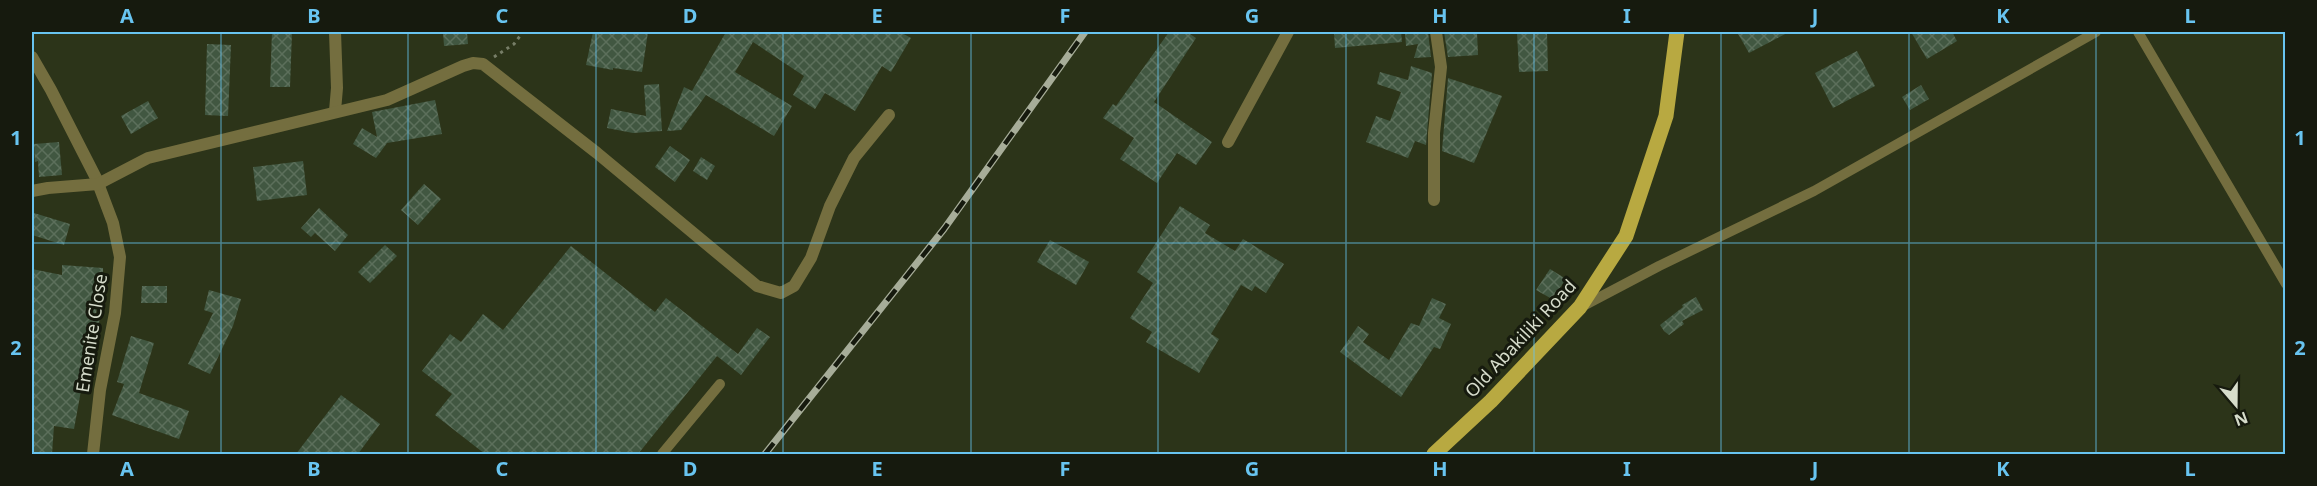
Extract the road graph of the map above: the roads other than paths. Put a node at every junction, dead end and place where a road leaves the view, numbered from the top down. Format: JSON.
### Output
{"nodes":[{"id":1,"x":335,"y":32,"type":"edge"},
{"id":2,"x":1288,"y":32,"type":"edge"},
{"id":3,"x":1436,"y":32,"type":"edge"},
{"id":4,"x":1677,"y":32,"type":"edge"},
{"id":5,"x":2096,"y":32,"type":"edge"},
{"id":6,"x":2138,"y":32,"type":"edge"},
{"id":7,"x":32,"y":57,"type":"edge"},
{"id":8,"x":335,"y":111,"type":"junction"},
{"id":9,"x":889,"y":115,"type":"dead end"},
{"id":10,"x":1228,"y":142,"type":"dead end"},
{"id":11,"x":98,"y":184,"type":"junction"},
{"id":12,"x":32,"y":191,"type":"edge"},
{"id":13,"x":1434,"y":200,"type":"dead end"},
{"id":14,"x":2286,"y":284,"type":"edge"},
{"id":15,"x":1580,"y":307,"type":"junction"},
{"id":16,"x":720,"y":384,"type":"dead end"},
{"id":17,"x":93,"y":454,"type":"edge"},
{"id":18,"x":662,"y":454,"type":"edge"},
{"id":19,"x":1434,"y":454,"type":"edge"}],
"edges":[{"from":1,"to":8,"type":"street"},
{"from":2,"to":10,"type":"street"},
{"from":3,"to":13,"type":"street"},
{"from":4,"to":15,"type":"main road","name":"Old Abakiliki Road"},
{"from":5,"to":15,"type":"lane"},
{"from":6,"to":14,"type":"lane"},
{"from":7,"to":11,"type":"street","name":"Emenite Close"},
{"from":8,"to":9,"type":"street"},
{"from":8,"to":11,"type":"street"},
{"from":11,"to":12,"type":"street"},
{"from":11,"to":17,"type":"street","name":"Emenite Close"},
{"from":15,"to":19,"type":"main road","name":"Old Abakiliki Road"},
{"from":16,"to":18,"type":"lane"}]}
